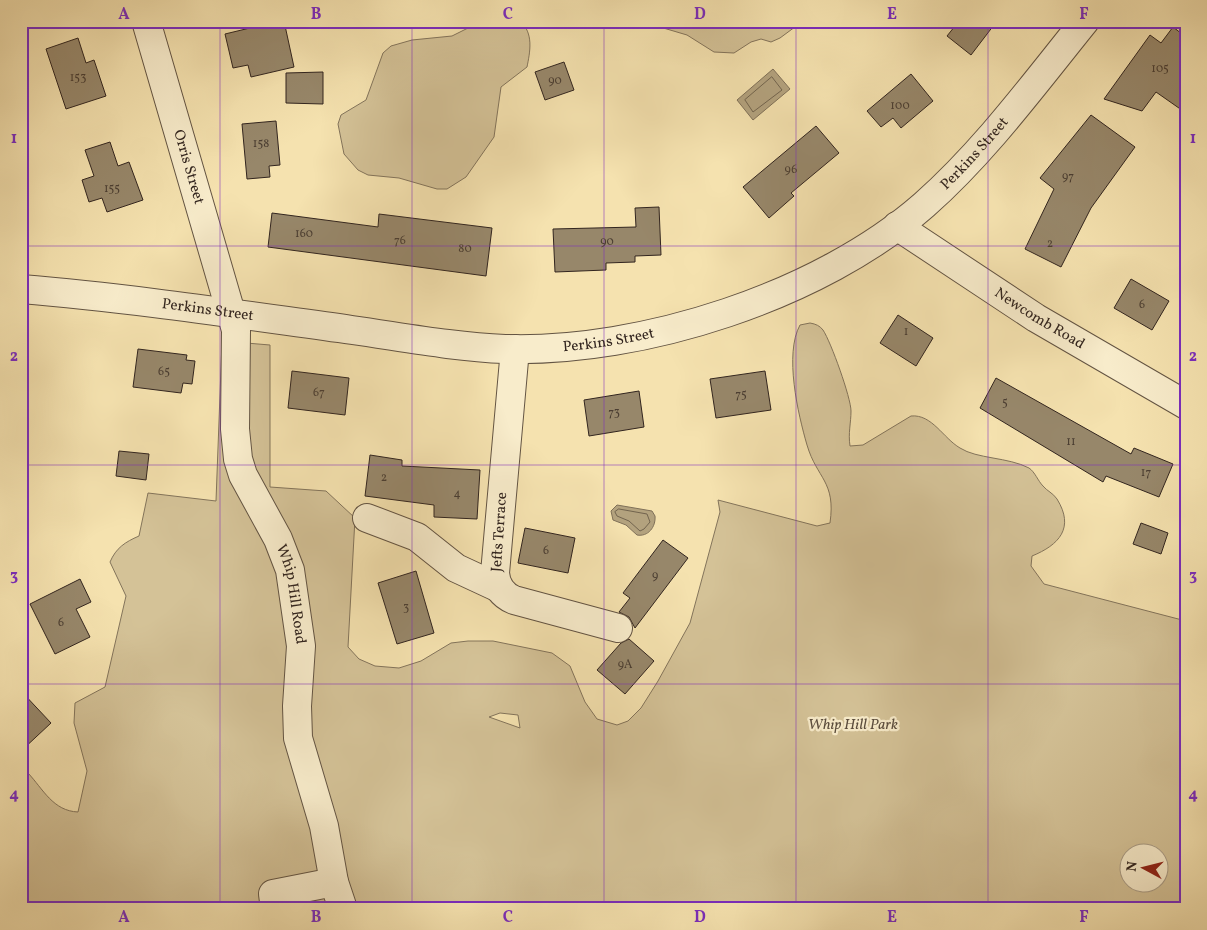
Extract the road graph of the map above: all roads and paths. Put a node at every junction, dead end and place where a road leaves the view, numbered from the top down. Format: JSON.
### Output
{"nodes":[{"id":1,"x":146,"y":21,"type":"edge"},
{"id":2,"x":1085,"y":21,"type":"edge"},
{"id":3,"x":897,"y":226,"type":"junction"},
{"id":4,"x":21,"y":289,"type":"edge"},
{"id":5,"x":232,"y":313,"type":"junction"},
{"id":6,"x":515,"y":349,"type":"junction"},
{"id":7,"x":1186,"y":405,"type":"edge"},
{"id":8,"x":366,"y":518,"type":"dead end"},
{"id":9,"x":499,"y":588,"type":"junction"},
{"id":10,"x":618,"y":628,"type":"dead end"},
{"id":11,"x":334,"y":882,"type":"junction"},
{"id":12,"x":274,"y":909,"type":"edge"},
{"id":13,"x":344,"y":909,"type":"edge"}],
"edges":[{"from":1,"to":5,"type":"street","name":"Orris Street"},
{"from":2,"to":3,"type":"street","name":"Perkins Street"},
{"from":3,"to":6,"type":"street","name":"Perkins Street"},
{"from":3,"to":7,"type":"street","name":"Newcomb Road"},
{"from":4,"to":5,"type":"street","name":"Perkins Street"},
{"from":5,"to":6,"type":"street","name":"Perkins Street"},
{"from":5,"to":11,"type":"street","name":"Whip Hill Road"},
{"from":6,"to":9,"type":"street","name":"Jefts Terrace"},
{"from":8,"to":9,"type":"street"},
{"from":9,"to":10,"type":"street","name":"Jefts Terrace"},
{"from":11,"to":12,"type":"street"},
{"from":11,"to":13,"type":"street","name":"Whip Hill Road"}]}
